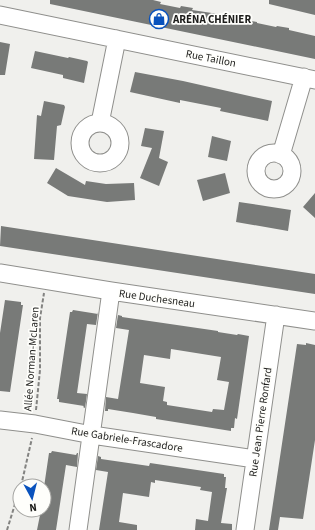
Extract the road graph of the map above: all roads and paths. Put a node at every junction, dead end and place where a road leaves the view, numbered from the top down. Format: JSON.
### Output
{"nodes":[{"id":1,"x":0,"y":15,"type":"edge"},
{"id":2,"x":117,"y":39,"type":"junction"},
{"id":3,"x":310,"y":78,"type":"edge"},
{"id":4,"x":100,"y":123,"type":"dead end"},
{"id":5,"x":281,"y":155,"type":"dead end"},
{"id":6,"x":0,"y":273,"type":"edge"},
{"id":7,"x":47,"y":280,"type":"junction"},
{"id":8,"x":111,"y":291,"type":"junction"},
{"id":9,"x":276,"y":315,"type":"junction"},
{"id":10,"x":315,"y":321,"type":"edge"},
{"id":11,"x":0,"y":420,"type":"edge"},
{"id":12,"x":35,"y":424,"type":"junction"},
{"id":13,"x":92,"y":435,"type":"junction"},
{"id":14,"x":255,"y":458,"type":"junction"},
{"id":15,"x":23,"y":478,"type":"edge"},
{"id":16,"x":12,"y":513,"type":"edge"},
{"id":17,"x":7,"y":530,"type":"edge"},
{"id":18,"x":78,"y":530,"type":"edge"},
{"id":19,"x":245,"y":530,"type":"edge"}],
"edges":[{"from":1,"to":2,"type":"street","name":"Rue Taillon"},
{"from":2,"to":3,"type":"street","name":"Rue Taillon"},
{"from":2,"to":4,"type":"street"},
{"from":3,"to":5,"type":"street","name":"Rue Taillon"},
{"from":6,"to":7,"type":"street","name":"Rue Duchesneau"},
{"from":7,"to":8,"type":"street","name":"Rue Duchesneau"},
{"from":7,"to":12,"type":"path","name":"Allée Norman-McLaren"},
{"from":8,"to":9,"type":"street","name":"Rue Duchesneau"},
{"from":8,"to":13,"type":"street"},
{"from":9,"to":10,"type":"street","name":"Rue Duchesneau"},
{"from":9,"to":14,"type":"street","name":"Rue Jean Pierre Ronfard"},
{"from":11,"to":12,"type":"street","name":"Rue Gabriele-Frascadore"},
{"from":12,"to":13,"type":"street","name":"Rue Gabriele-Frascadore"},
{"from":12,"to":15,"type":"path","name":"Allée Norman-McLaren"},
{"from":13,"to":14,"type":"street","name":"Rue Gabriele-Frascadore"},
{"from":13,"to":18,"type":"street"},
{"from":14,"to":19,"type":"street","name":"Rue Jean Pierre Ronfard"},
{"from":16,"to":17,"type":"path","name":"Allée Norman-McLaren"}]}
